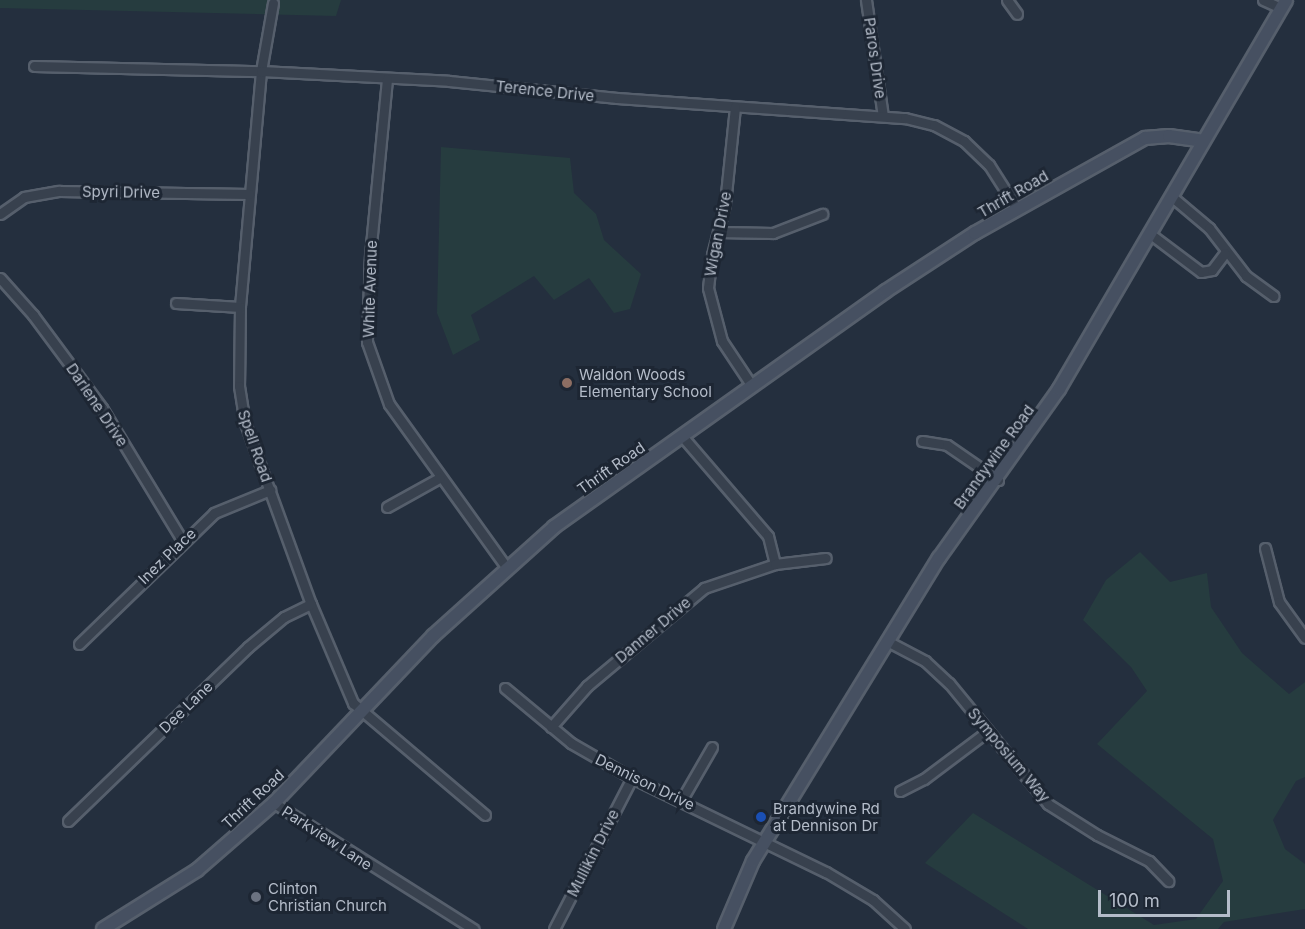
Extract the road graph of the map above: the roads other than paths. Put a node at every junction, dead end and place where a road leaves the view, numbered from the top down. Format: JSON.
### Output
{"nodes":[{"id":1,"x":866,"y":0,"type":"edge"},
{"id":2,"x":1007,"y":0,"type":"edge"},
{"id":3,"x":1263,"y":0,"type":"edge"},
{"id":4,"x":273,"y":3,"type":"dead end"},
{"id":5,"x":1284,"y":4,"type":"edge"},
{"id":6,"x":1017,"y":14,"type":"dead end"},
{"id":7,"x":34,"y":66,"type":"dead end"},
{"id":8,"x":261,"y":71,"type":"junction"},
{"id":9,"x":387,"y":79,"type":"junction"},
{"id":10,"x":735,"y":106,"type":"junction"},
{"id":11,"x":883,"y":116,"type":"junction"},
{"id":12,"x":1203,"y":141,"type":"junction"},
{"id":13,"x":249,"y":194,"type":"junction"},
{"id":14,"x":1171,"y":196,"type":"junction"},
{"id":15,"x":1017,"y":209,"type":"junction"},
{"id":16,"x":0,"y":214,"type":"edge"},
{"id":17,"x":822,"y":214,"type":"dead end"},
{"id":18,"x":718,"y":232,"type":"junction"},
{"id":19,"x":1149,"y":232,"type":"junction"},
{"id":20,"x":1225,"y":253,"type":"junction"},
{"id":21,"x":1,"y":281,"type":"edge"},
{"id":22,"x":1274,"y":296,"type":"dead end"},
{"id":23,"x":176,"y":303,"type":"dead end"},
{"id":24,"x":240,"y":307,"type":"junction"},
{"id":25,"x":752,"y":386,"type":"junction"},
{"id":26,"x":682,"y":436,"type":"junction"},
{"id":27,"x":922,"y":441,"type":"dead end"},
{"id":28,"x":439,"y":478,"type":"junction"},
{"id":29,"x":998,"y":480,"type":"junction"},
{"id":30,"x":270,"y":490,"type":"junction"},
{"id":31,"x":387,"y":507,"type":"dead end"},
{"id":32,"x":182,"y":540,"type":"junction"},
{"id":33,"x":1265,"y":548,"type":"dead end"},
{"id":34,"x":826,"y":558,"type":"dead end"},
{"id":35,"x":775,"y":564,"type":"junction"},
{"id":36,"x":506,"y":567,"type":"junction"},
{"id":37,"x":311,"y":604,"type":"junction"},
{"id":38,"x":1305,"y":638,"type":"edge"},
{"id":39,"x":887,"y":641,"type":"junction"},
{"id":40,"x":79,"y":644,"type":"dead end"},
{"id":41,"x":505,"y":687,"type":"dead end"},
{"id":42,"x":360,"y":712,"type":"junction"},
{"id":43,"x":551,"y":727,"type":"junction"},
{"id":44,"x":988,"y":730,"type":"junction"},
{"id":45,"x":712,"y":747,"type":"dead end"},
{"id":46,"x":632,"y":778,"type":"junction"},
{"id":47,"x":900,"y":791,"type":"dead end"},
{"id":48,"x":682,"y":799,"type":"junction"},
{"id":49,"x":274,"y":803,"type":"junction"},
{"id":50,"x":485,"y":815,"type":"dead end"},
{"id":51,"x":68,"y":821,"type":"dead end"},
{"id":52,"x":765,"y":844,"type":"junction"},
{"id":53,"x":1168,"y":881,"type":"dead end"},
{"id":54,"x":898,"y":927,"type":"edge"},
{"id":55,"x":103,"y":929,"type":"edge"},
{"id":56,"x":473,"y":929,"type":"edge"},
{"id":57,"x":554,"y":929,"type":"edge"},
{"id":58,"x":724,"y":929,"type":"edge"}],
"edges":[{"from":1,"to":11,"type":"street","name":"Paros Drive"},
{"from":2,"to":6,"type":"street"},
{"from":3,"to":5,"type":"street"},
{"from":4,"to":8,"type":"street","name":"Spell Road"},
{"from":5,"to":12,"type":"street","name":"Brandywine Road"},
{"from":7,"to":8,"type":"street","name":"Terence Drive"},
{"from":8,"to":9,"type":"street","name":"Terence Drive"},
{"from":8,"to":13,"type":"street","name":"Spell Road"},
{"from":9,"to":10,"type":"street","name":"Terence Drive"},
{"from":9,"to":28,"type":"street","name":"White Avenue"},
{"from":10,"to":11,"type":"street","name":"Terence Drive"},
{"from":10,"to":18,"type":"street","name":"Wigan Drive"},
{"from":11,"to":15,"type":"street","name":"Terence Drive"},
{"from":12,"to":14,"type":"street","name":"Brandywine Road"},
{"from":12,"to":15,"type":"street","name":"Thrift Road"},
{"from":13,"to":16,"type":"street","name":"Spyri Drive"},
{"from":13,"to":24,"type":"street","name":"Spell Road"},
{"from":14,"to":19,"type":"street","name":"Brandywine Road"},
{"from":14,"to":20,"type":"street"},
{"from":15,"to":25,"type":"street","name":"Thrift Road"},
{"from":17,"to":18,"type":"street"},
{"from":18,"to":25,"type":"street","name":"Wigan Drive"},
{"from":19,"to":20,"type":"street"},
{"from":19,"to":29,"type":"street","name":"Brandywine Road"},
{"from":20,"to":22,"type":"street"},
{"from":21,"to":32,"type":"street","name":"Darlene Drive"},
{"from":23,"to":24,"type":"street"},
{"from":24,"to":30,"type":"street","name":"Spell Road"},
{"from":25,"to":26,"type":"street","name":"Thrift Road"},
{"from":26,"to":35,"type":"street"},
{"from":26,"to":36,"type":"street","name":"Thrift Road"},
{"from":27,"to":29,"type":"street"},
{"from":28,"to":31,"type":"street"},
{"from":28,"to":36,"type":"street","name":"White Avenue"},
{"from":29,"to":39,"type":"street","name":"Brandywine Road"},
{"from":30,"to":32,"type":"street","name":"Inez Place"},
{"from":30,"to":37,"type":"street","name":"Spell Road"},
{"from":32,"to":40,"type":"street","name":"Inez Place"},
{"from":33,"to":38,"type":"street"},
{"from":34,"to":35,"type":"street","name":"Danner Drive"},
{"from":35,"to":43,"type":"street","name":"Danner Drive"},
{"from":36,"to":42,"type":"street","name":"Thrift Road"},
{"from":37,"to":42,"type":"street","name":"Spell Road"},
{"from":37,"to":51,"type":"street","name":"Dee Lane"},
{"from":39,"to":44,"type":"street","name":"Symposium Way"},
{"from":39,"to":52,"type":"street","name":"Brandywine Road"},
{"from":41,"to":43,"type":"street","name":"Dennison Drive"},
{"from":42,"to":49,"type":"street","name":"Thrift Road"},
{"from":42,"to":50,"type":"street","name":"Spell Road"},
{"from":43,"to":46,"type":"street","name":"Dennison Drive"},
{"from":44,"to":47,"type":"street"},
{"from":44,"to":53,"type":"street","name":"Symposium Way"},
{"from":45,"to":48,"type":"street"},
{"from":46,"to":48,"type":"street","name":"Dennison Drive"},
{"from":46,"to":57,"type":"street","name":"Mullikin Drive"},
{"from":48,"to":52,"type":"street","name":"Dennison Drive"},
{"from":49,"to":55,"type":"street","name":"Thrift Road"},
{"from":49,"to":56,"type":"street","name":"Parkview Lane"},
{"from":52,"to":54,"type":"street","name":"Dennison Drive"},
{"from":52,"to":58,"type":"street","name":"Brandywine Road"}]}
